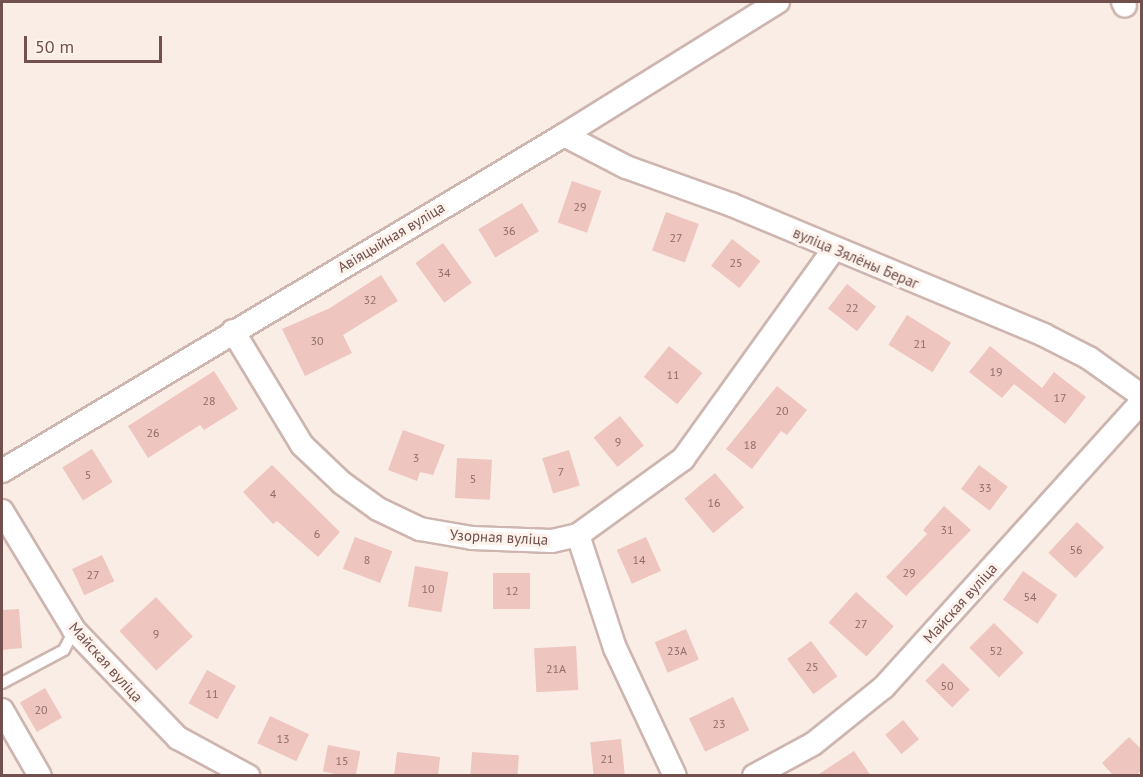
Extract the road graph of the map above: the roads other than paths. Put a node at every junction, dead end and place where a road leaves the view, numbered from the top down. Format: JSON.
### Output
{"nodes":[{"id":1,"x":778,"y":2,"type":"edge"},
{"id":2,"x":564,"y":135,"type":"junction"},
{"id":3,"x":833,"y":250,"type":"junction"},
{"id":4,"x":233,"y":331,"type":"junction"},
{"id":5,"x":1142,"y":396,"type":"edge"},
{"id":6,"x":1142,"y":401,"type":"edge"},
{"id":7,"x":2,"y":471,"type":"edge"},
{"id":8,"x":2,"y":511,"type":"edge"},
{"id":9,"x":578,"y":535,"type":"junction"},
{"id":10,"x":74,"y":630,"type":"junction"},
{"id":11,"x":2,"y":683,"type":"edge"},
{"id":12,"x":2,"y":710,"type":"edge"},
{"id":13,"x":40,"y":776,"type":"edge"},
{"id":14,"x":248,"y":776,"type":"edge"},
{"id":15,"x":675,"y":776,"type":"edge"},
{"id":16,"x":754,"y":776,"type":"edge"}],
"edges":[{"from":1,"to":2,"type":"street","name":"Авіяцыйная вуліца"},
{"from":2,"to":3,"type":"street","name":"вуліца Зялёны Бераг"},
{"from":2,"to":4,"type":"street","name":"Авіяцыйная вуліца"},
{"from":3,"to":5,"type":"street","name":"вуліца Зялёны Бераг"},
{"from":3,"to":9,"type":"street","name":"Узорная вуліца"},
{"from":4,"to":7,"type":"street","name":"Авіяцыйная вуліца"},
{"from":4,"to":9,"type":"street","name":"Узорная вуліца"},
{"from":6,"to":16,"type":"street","name":"Майская вуліца"},
{"from":8,"to":10,"type":"street","name":"Майская вуліца"},
{"from":9,"to":15,"type":"street"},
{"from":10,"to":11,"type":"lane"},
{"from":10,"to":14,"type":"street","name":"Майская вуліца"},
{"from":12,"to":13,"type":"street"}]}
